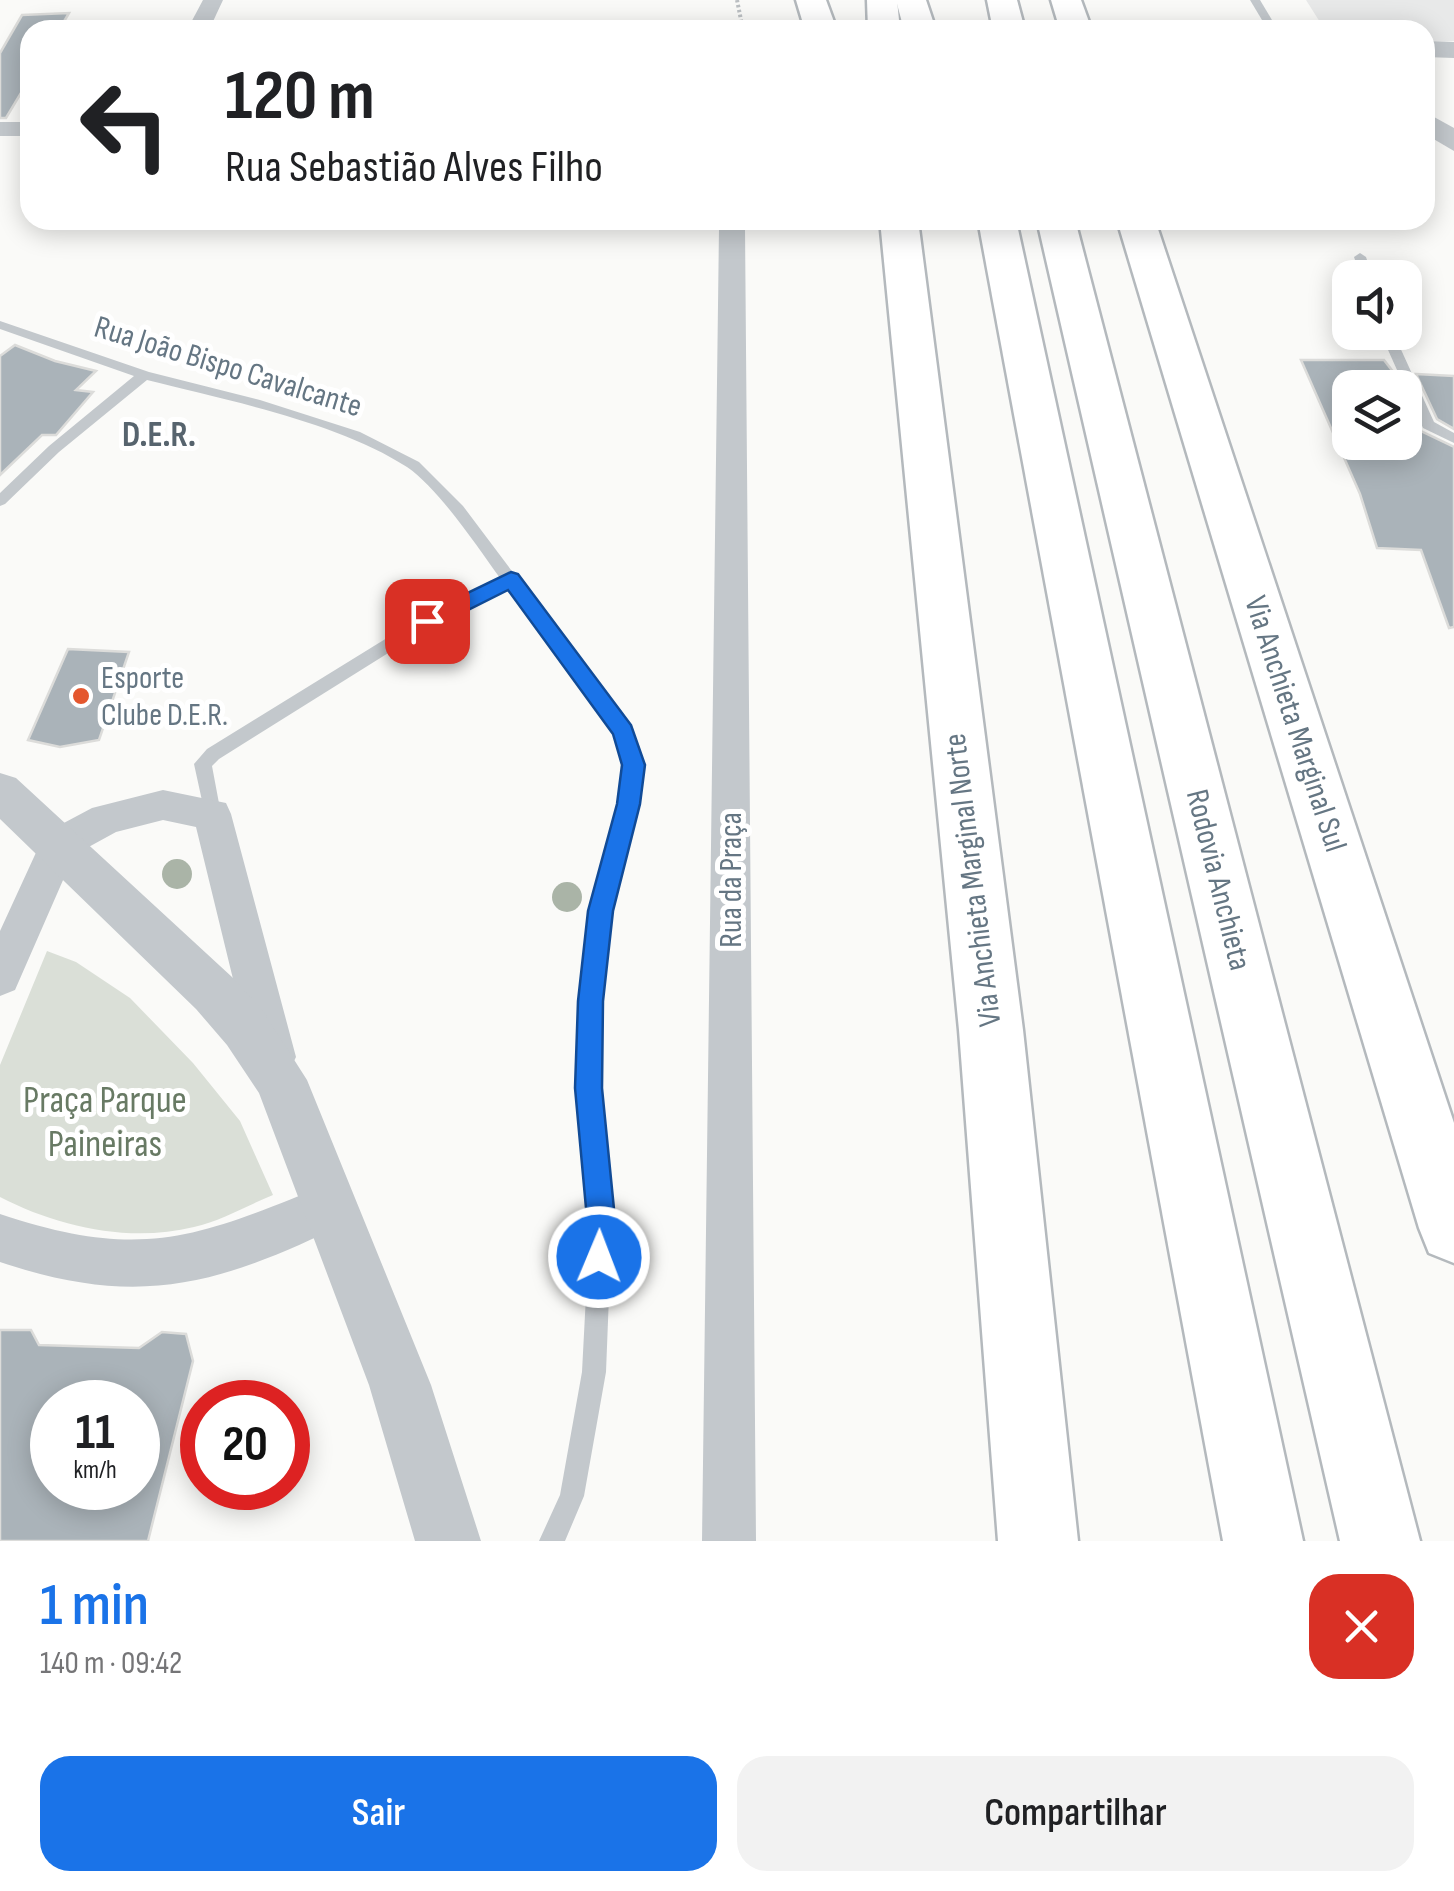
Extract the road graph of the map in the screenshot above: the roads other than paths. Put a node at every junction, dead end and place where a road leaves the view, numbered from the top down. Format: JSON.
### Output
{"nodes":[{"id":1,"x":732,"y":230,"type":"edge"},
{"id":2,"x":882,"y":230,"type":"edge"},
{"id":3,"x":972,"y":230,"type":"edge"},
{"id":4,"x":1000,"y":230,"type":"edge"},
{"id":5,"x":1058,"y":230,"type":"edge"},
{"id":6,"x":1139,"y":230,"type":"edge"},
{"id":7,"x":1360,"y":257,"type":"dead end"},
{"id":8,"x":1361,"y":260,"type":"edge"},
{"id":9,"x":0,"y":325,"type":"edge"},
{"id":10,"x":1394,"y":350,"type":"edge"},
{"id":11,"x":144,"y":375,"type":"junction"},
{"id":12,"x":1454,"y":438,"type":"edge"},
{"id":13,"x":1054,"y":492,"type":"junction"},
{"id":14,"x":0,"y":501,"type":"edge"},
{"id":15,"x":511,"y":579,"type":"junction"},
{"id":16,"x":2,"y":796,"type":"edge"},
{"id":17,"x":212,"y":814,"type":"junction"},
{"id":18,"x":59,"y":844,"type":"junction"},
{"id":19,"x":0,"y":977,"type":"edge"},
{"id":20,"x":280,"y":1080,"type":"junction"},
{"id":21,"x":331,"y":1206,"type":"junction"},
{"id":22,"x":1454,"y":1228,"type":"edge"},
{"id":23,"x":0,"y":1238,"type":"edge"},
{"id":24,"x":448,"y":1541,"type":"edge"},
{"id":25,"x":552,"y":1541,"type":"edge"},
{"id":26,"x":729,"y":1541,"type":"edge"},
{"id":27,"x":1038,"y":1541,"type":"edge"},
{"id":28,"x":1263,"y":1541,"type":"edge"},
{"id":29,"x":1380,"y":1541,"type":"edge"}],
"edges":[{"from":1,"to":26,"type":"street","name":"Rua da Praça"},
{"from":2,"to":27,"type":"highway","name":"Via Anchieta Marginal Norte"},
{"from":3,"to":13,"type":"highway"},
{"from":4,"to":13,"type":"highway"},
{"from":5,"to":29,"type":"highway","name":"Rodovia Anchieta"},
{"from":6,"to":22,"type":"highway","name":"Via Anchieta Marginal Sul"},
{"from":7,"to":8,"type":"lane"},
{"from":9,"to":11,"type":"lane","name":"Rua João Bispo Cavalcante"},
{"from":10,"to":12,"type":"lane"},
{"from":11,"to":14,"type":"lane"},
{"from":11,"to":15,"type":"lane","name":"Rua João Bispo Cavalcante"},
{"from":13,"to":28,"type":"highway"},
{"from":15,"to":17,"type":"lane"},
{"from":15,"to":25,"type":"lane","name":"Rua João Bispo Cavalcante"},
{"from":16,"to":18,"type":"street"},
{"from":17,"to":18,"type":"street"},
{"from":17,"to":20,"type":"street"},
{"from":18,"to":19,"type":"street"},
{"from":18,"to":20,"type":"street"},
{"from":20,"to":21,"type":"street"},
{"from":21,"to":23,"type":"street"},
{"from":21,"to":24,"type":"street"}]}
